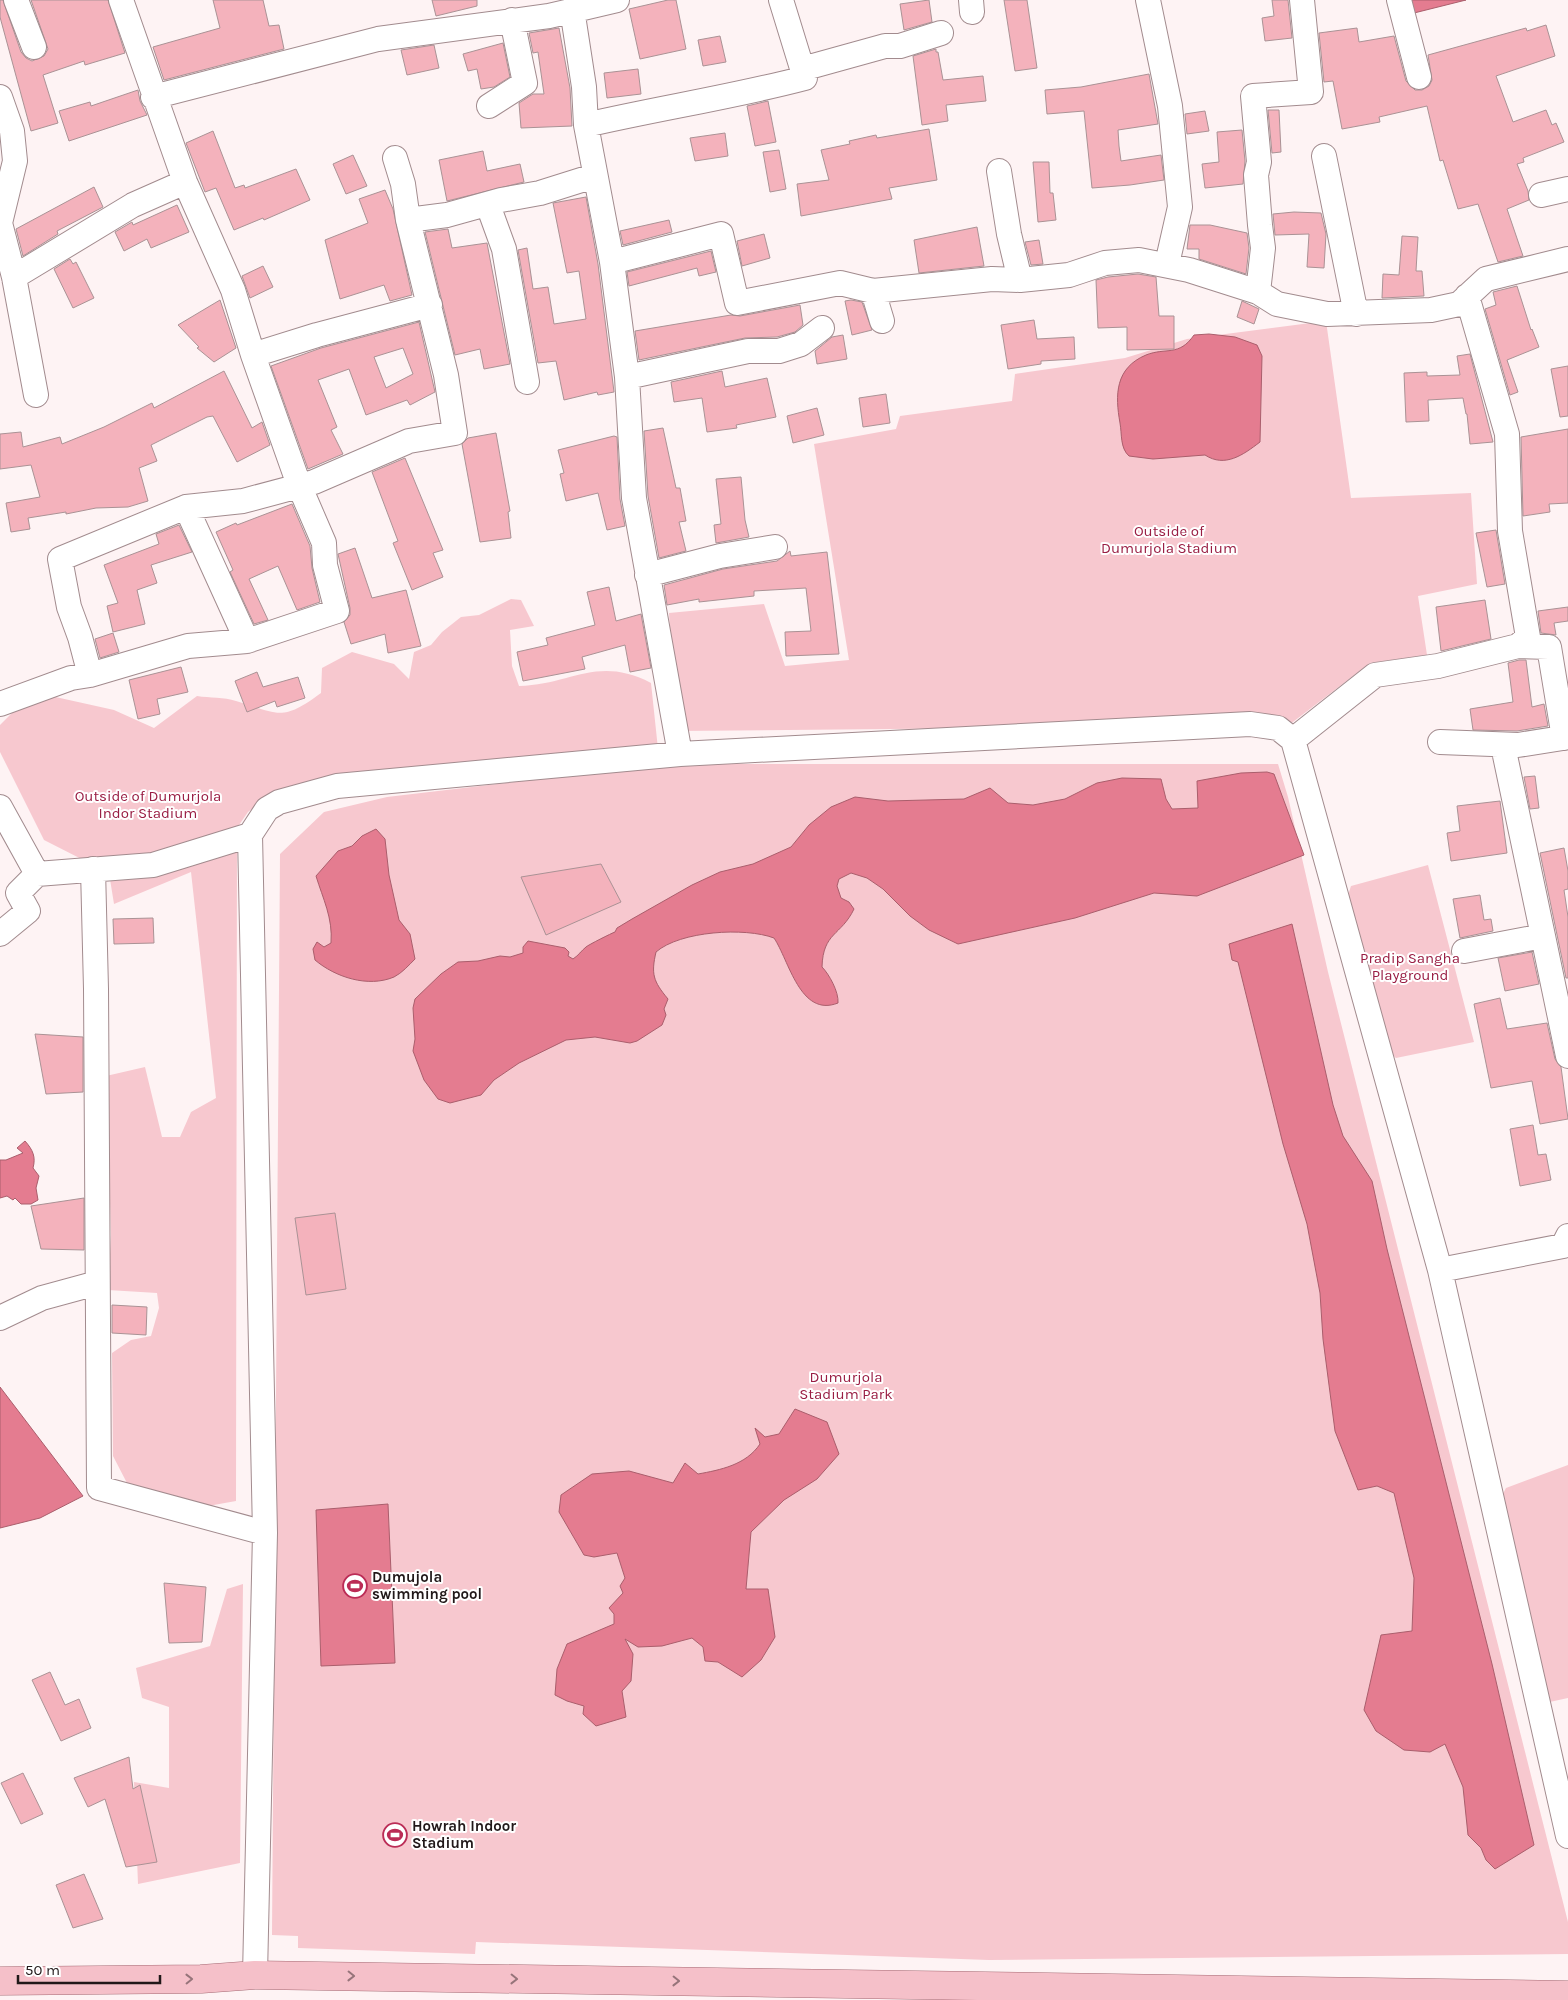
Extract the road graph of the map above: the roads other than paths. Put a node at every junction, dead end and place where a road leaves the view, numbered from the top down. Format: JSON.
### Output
{"nodes":[{"id":1,"x":16,"y":0,"type":"edge"},
{"id":2,"x":121,"y":0,"type":"edge"},
{"id":3,"x":617,"y":0,"type":"edge"},
{"id":4,"x":781,"y":0,"type":"edge"},
{"id":5,"x":1148,"y":0,"type":"edge"},
{"id":6,"x":1302,"y":0,"type":"edge"},
{"id":7,"x":1399,"y":0,"type":"edge"},
{"id":8,"x":572,"y":9,"type":"junction"},
{"id":9,"x":512,"y":20,"type":"junction"},
{"id":10,"x":941,"y":33,"type":"dead end"},
{"id":11,"x":34,"y":47,"type":"dead end"},
{"id":12,"x":802,"y":69,"type":"junction"},
{"id":13,"x":1419,"y":77,"type":"dead end"},
{"id":14,"x":0,"y":97,"type":"edge"},
{"id":15,"x":153,"y":97,"type":"junction"},
{"id":16,"x":489,"y":106,"type":"dead end"},
{"id":17,"x":586,"y":125,"type":"junction"},
{"id":18,"x":1324,"y":156,"type":"dead end"},
{"id":19,"x":395,"y":158,"type":"dead end"},
{"id":20,"x":999,"y":172,"type":"dead end"},
{"id":21,"x":594,"y":176,"type":"junction"},
{"id":22,"x":186,"y":182,"type":"junction"},
{"id":23,"x":1568,"y":189,"type":"edge"},
{"id":24,"x":1541,"y":195,"type":"dead end"},
{"id":25,"x":488,"y":205,"type":"junction"},
{"id":26,"x":408,"y":220,"type":"junction"},
{"id":27,"x":1568,"y":259,"type":"edge"},
{"id":28,"x":612,"y":262,"type":"junction"},
{"id":29,"x":1167,"y":264,"type":"junction"},
{"id":30,"x":14,"y":277,"type":"junction"},
{"id":31,"x":1020,"y":280,"type":"junction"},
{"id":32,"x":873,"y":291,"type":"junction"},
{"id":33,"x":1258,"y":292,"type":"junction"},
{"id":34,"x":1467,"y":296,"type":"junction"},
{"id":35,"x":430,"y":305,"type":"junction"},
{"id":36,"x":1356,"y":314,"type":"junction"},
{"id":37,"x":882,"y":321,"type":"dead end"},
{"id":38,"x":822,"y":328,"type":"dead end"},
{"id":39,"x":253,"y":355,"type":"junction"},
{"id":40,"x":627,"y":377,"type":"junction"},
{"id":41,"x":527,"y":382,"type":"dead end"},
{"id":42,"x":36,"y":395,"type":"dead end"},
{"id":43,"x":299,"y":485,"type":"junction"},
{"id":44,"x":186,"y":507,"type":"junction"},
{"id":45,"x":775,"y":547,"type":"dead end"},
{"id":46,"x":648,"y":576,"type":"junction"},
{"id":47,"x":247,"y":641,"type":"junction"},
{"id":48,"x":1518,"y":646,"type":"junction"},
{"id":49,"x":90,"y":675,"type":"junction"},
{"id":50,"x":0,"y":704,"type":"edge"},
{"id":51,"x":1566,"y":737,"type":"edge"},
{"id":52,"x":1293,"y":740,"type":"junction"},
{"id":53,"x":1440,"y":742,"type":"dead end"},
{"id":54,"x":1503,"y":746,"type":"junction"},
{"id":55,"x":680,"y":754,"type":"junction"},
{"id":56,"x":0,"y":807,"type":"edge"},
{"id":57,"x":250,"y":835,"type":"junction"},
{"id":58,"x":93,"y":869,"type":"junction"},
{"id":59,"x":37,"y":874,"type":"junction"},
{"id":60,"x":0,"y":934,"type":"edge"},
{"id":61,"x":1543,"y":936,"type":"junction"},
{"id":62,"x":1464,"y":951,"type":"dead end"},
{"id":63,"x":1568,"y":1056,"type":"edge"},
{"id":64,"x":1568,"y":1236,"type":"edge"},
{"id":65,"x":1440,"y":1270,"type":"junction"},
{"id":66,"x":97,"y":1283,"type":"junction"},
{"id":67,"x":0,"y":1318,"type":"edge"},
{"id":68,"x":265,"y":1533,"type":"junction"},
{"id":69,"x":1568,"y":1836,"type":"edge"},
{"id":70,"x":255,"y":1975,"type":"junction"},
{"id":71,"x":0,"y":1980,"type":"edge"},
{"id":72,"x":794,"y":1992,"type":"edge"},
{"id":73,"x":1568,"y":1995,"type":"edge"}],
"edges":[{"from":1,"to":11,"type":"street"},
{"from":2,"to":15,"type":"street"},
{"from":3,"to":8,"type":"street"},
{"from":4,"to":12,"type":"street"},
{"from":5,"to":29,"type":"street"},
{"from":6,"to":33,"type":"street"},
{"from":7,"to":13,"type":"street"},
{"from":8,"to":9,"type":"street"},
{"from":8,"to":17,"type":"street"},
{"from":9,"to":15,"type":"street"},
{"from":9,"to":16,"type":"street"},
{"from":10,"to":12,"type":"street"},
{"from":12,"to":17,"type":"street"},
{"from":14,"to":30,"type":"street"},
{"from":15,"to":22,"type":"street"},
{"from":17,"to":21,"type":"street"},
{"from":18,"to":36,"type":"street"},
{"from":19,"to":26,"type":"street"},
{"from":20,"to":31,"type":"street"},
{"from":21,"to":25,"type":"street"},
{"from":21,"to":28,"type":"street"},
{"from":22,"to":30,"type":"street"},
{"from":22,"to":39,"type":"street"},
{"from":23,"to":24,"type":"street"},
{"from":25,"to":26,"type":"street"},
{"from":25,"to":41,"type":"street"},
{"from":26,"to":35,"type":"street"},
{"from":27,"to":34,"type":"street"},
{"from":28,"to":32,"type":"street"},
{"from":28,"to":40,"type":"street"},
{"from":29,"to":31,"type":"street"},
{"from":29,"to":33,"type":"street"},
{"from":30,"to":42,"type":"street"},
{"from":31,"to":32,"type":"street"},
{"from":32,"to":37,"type":"street"},
{"from":33,"to":36,"type":"street"},
{"from":34,"to":36,"type":"street"},
{"from":34,"to":48,"type":"street"},
{"from":35,"to":39,"type":"street"},
{"from":35,"to":43,"type":"street"},
{"from":38,"to":40,"type":"street"},
{"from":39,"to":43,"type":"street"},
{"from":40,"to":46,"type":"street"},
{"from":43,"to":44,"type":"street"},
{"from":43,"to":47,"type":"street"},
{"from":44,"to":47,"type":"street"},
{"from":44,"to":49,"type":"street"},
{"from":45,"to":46,"type":"street"},
{"from":46,"to":55,"type":"street"},
{"from":47,"to":49,"type":"street"},
{"from":48,"to":51,"type":"street"},
{"from":48,"to":52,"type":"street"},
{"from":49,"to":50,"type":"street"},
{"from":51,"to":54,"type":"street"},
{"from":52,"to":55,"type":"street"},
{"from":52,"to":65,"type":"street"},
{"from":53,"to":54,"type":"street"},
{"from":54,"to":61,"type":"street"},
{"from":55,"to":57,"type":"street"},
{"from":56,"to":59,"type":"street"},
{"from":57,"to":58,"type":"street"},
{"from":57,"to":68,"type":"street"},
{"from":58,"to":59,"type":"street"},
{"from":58,"to":66,"type":"street"},
{"from":59,"to":60,"type":"street"},
{"from":61,"to":62,"type":"street"},
{"from":61,"to":63,"type":"street"},
{"from":64,"to":65,"type":"street"},
{"from":65,"to":69,"type":"street"},
{"from":66,"to":67,"type":"street"},
{"from":66,"to":68,"type":"street"},
{"from":68,"to":70,"type":"street"},
{"from":71,"to":70,"type":"main road","one_way":true},
{"from":70,"to":72,"type":"main road","one_way":true},
{"from":72,"to":73,"type":"main road"}]}
